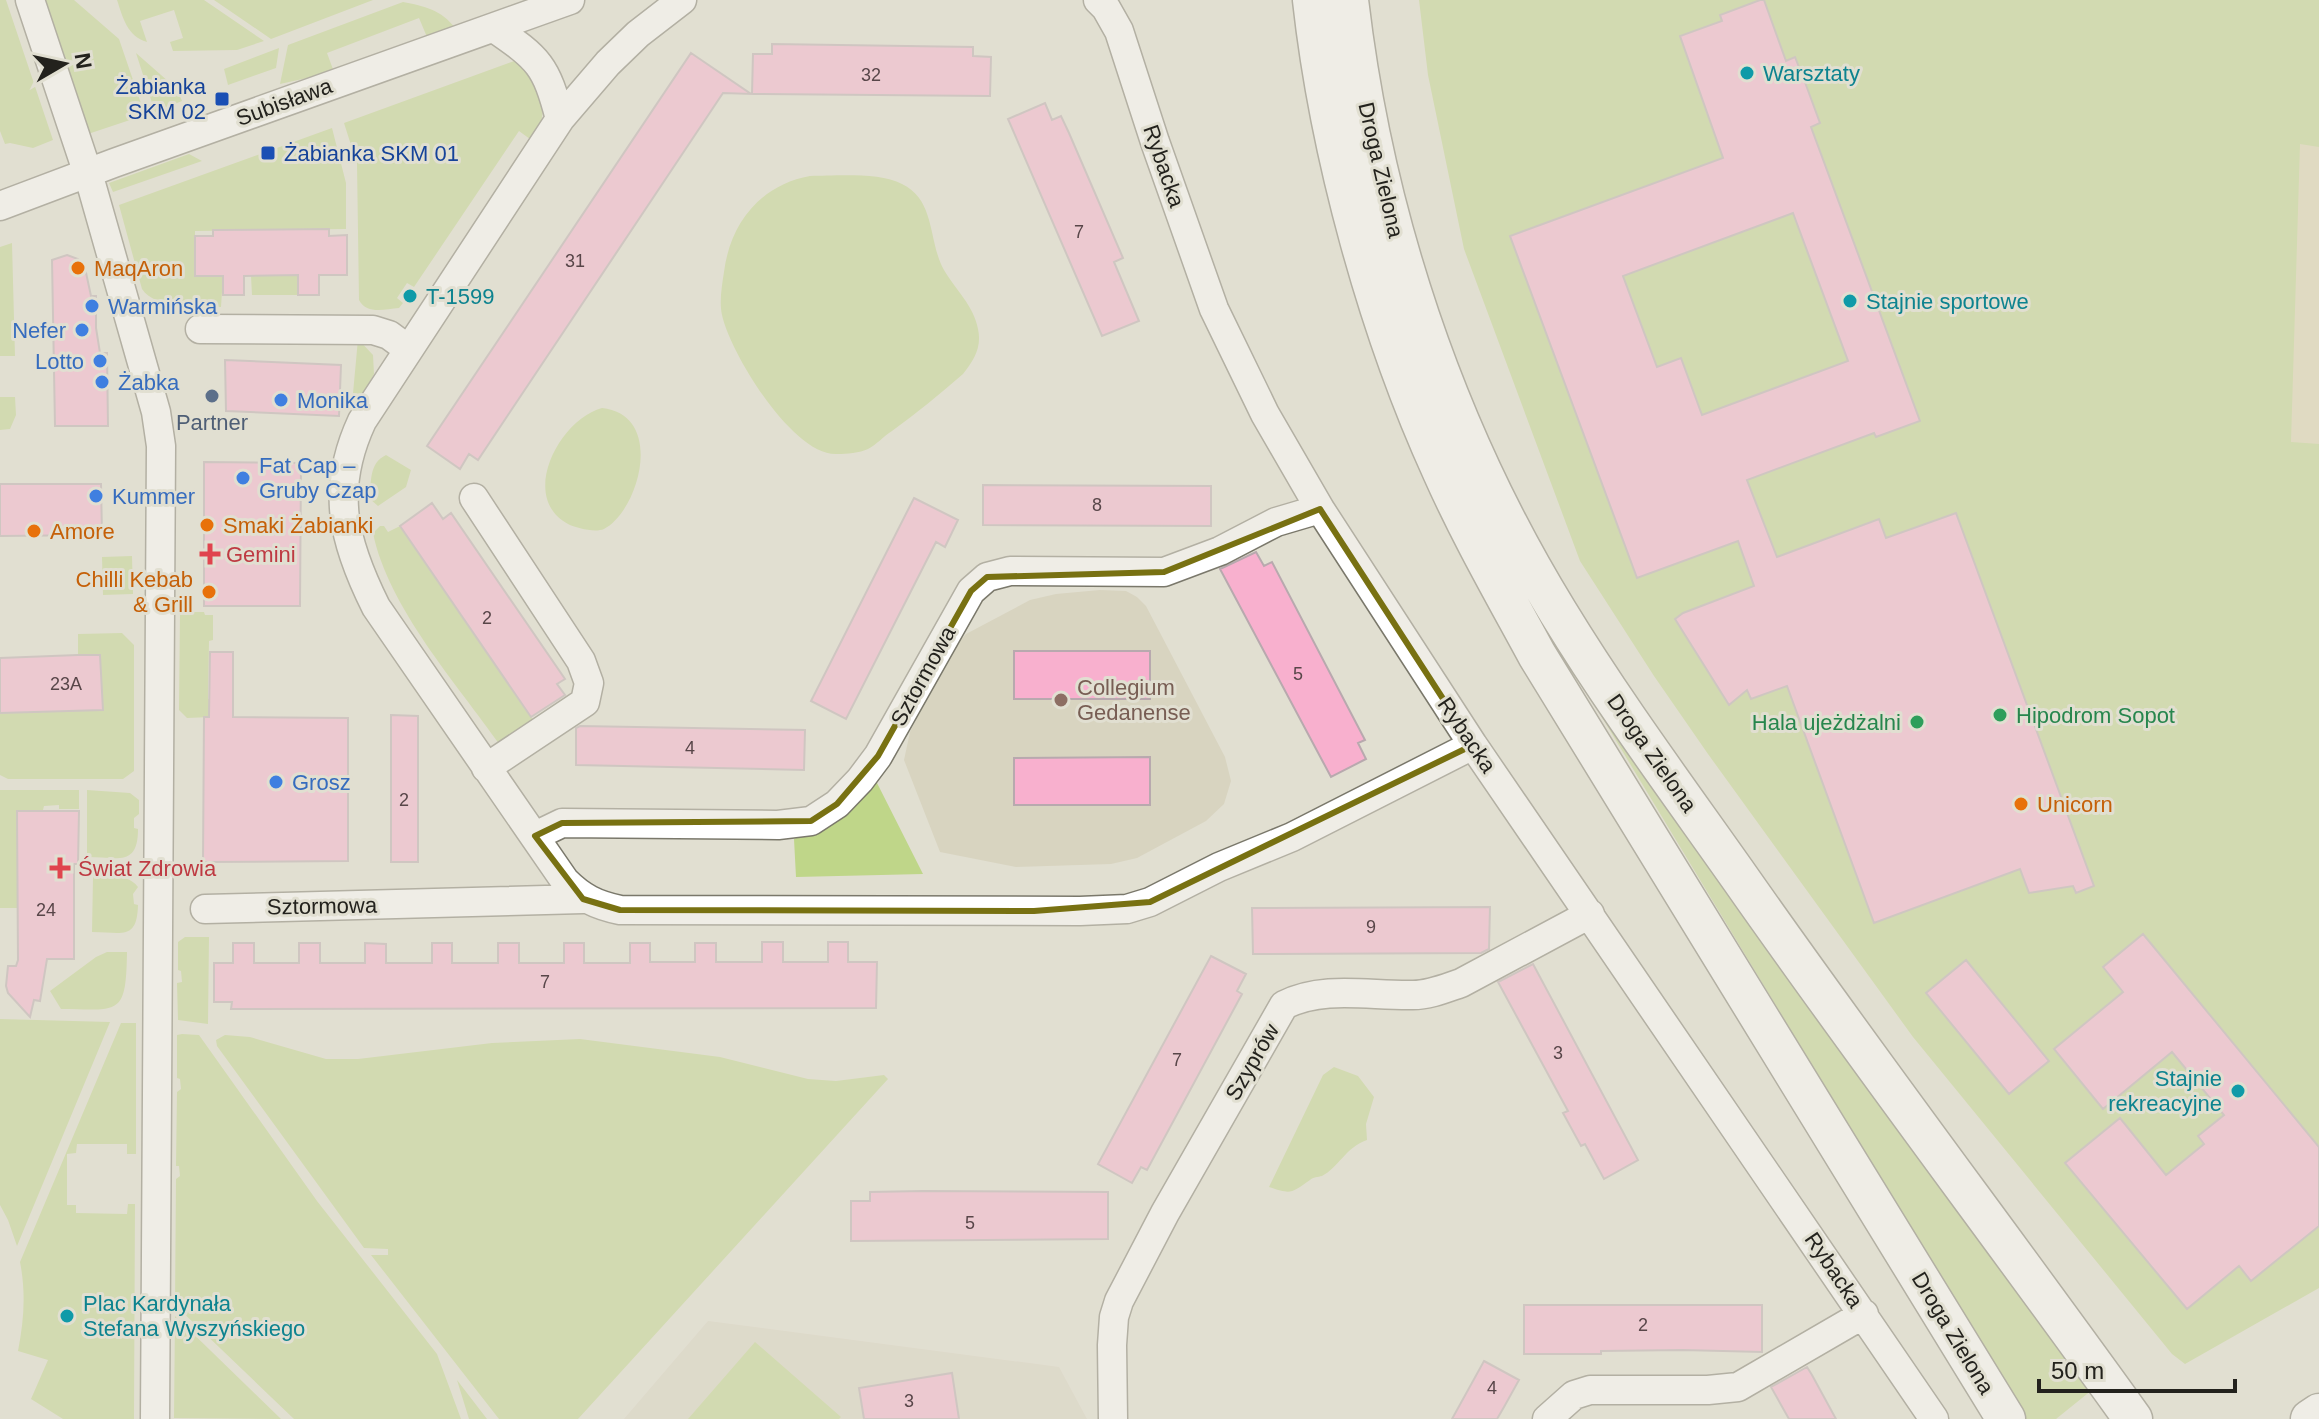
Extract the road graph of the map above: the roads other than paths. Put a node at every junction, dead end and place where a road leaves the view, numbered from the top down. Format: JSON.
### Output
{"nodes":[{"id":1,"x":30,"y":0,"type":"edge"},
{"id":2,"x":570,"y":0,"type":"edge"},
{"id":3,"x":682,"y":0,"type":"edge"},
{"id":4,"x":1098,"y":0,"type":"edge"},
{"id":5,"x":1312,"y":0,"type":"edge"},
{"id":6,"x":1349,"y":0,"type":"edge"},
{"id":7,"x":494,"y":28,"type":"junction"},
{"id":8,"x":560,"y":119,"type":"junction"},
{"id":9,"x":0,"y":206,"type":"edge"},
{"id":10,"x":200,"y":329,"type":"dead end"},
{"id":11,"x":408,"y":349,"type":"junction"},
{"id":12,"x":474,"y":498,"type":"dead end"},
{"id":13,"x":1320,"y":509,"type":"junction"},
{"id":14,"x":1473,"y":745,"type":"junction"},
{"id":15,"x":486,"y":768,"type":"junction"},
{"id":16,"x":535,"y":836,"type":"junction"},
{"id":17,"x":583,"y":899,"type":"junction"},
{"id":18,"x":205,"y":909,"type":"dead end"},
{"id":19,"x":1590,"y":914,"type":"junction"},
{"id":20,"x":1864,"y":1314,"type":"junction"},
{"id":21,"x":2319,"y":1413,"type":"edge"},
{"id":22,"x":155,"y":1419,"type":"edge"},
{"id":23,"x":1113,"y":1419,"type":"edge"},
{"id":24,"x":1547,"y":1419,"type":"edge"},
{"id":25,"x":1934,"y":1419,"type":"edge"},
{"id":26,"x":2006,"y":1419,"type":"edge"},
{"id":27,"x":2133,"y":1419,"type":"edge"},
{"id":28,"x":2310,"y":1419,"type":"edge"}],
"edges":[{"from":1,"to":22,"type":"street"},
{"from":2,"to":7,"type":"street","name":"Subisława"},
{"from":3,"to":8,"type":"street"},
{"from":4,"to":13,"type":"street","name":"Rybacka"},
{"from":5,"to":26,"type":"street","name":"Droga Zielona"},
{"from":6,"to":27,"type":"street","name":"Droga Zielona"},
{"from":7,"to":8,"type":"street"},
{"from":7,"to":9,"type":"street","name":"Subisława"},
{"from":8,"to":11,"type":"street"},
{"from":10,"to":11,"type":"street"},
{"from":11,"to":15,"type":"street"},
{"from":12,"to":15,"type":"street"},
{"from":13,"to":14,"type":"street","name":"Rybacka"},
{"from":13,"to":16,"type":"street","name":"Sztormowa"},
{"from":14,"to":17,"type":"street","name":"Sztormowa"},
{"from":14,"to":19,"type":"street","name":"Rybacka"},
{"from":15,"to":16,"type":"street"},
{"from":16,"to":17,"type":"street"},
{"from":17,"to":18,"type":"street","name":"Sztormowa"},
{"from":19,"to":20,"type":"street","name":"Rybacka"},
{"from":19,"to":23,"type":"street","name":"Szyprów"},
{"from":20,"to":24,"type":"street"},
{"from":20,"to":25,"type":"street","name":"Rybacka"},
{"from":21,"to":28,"type":"street"}]}
